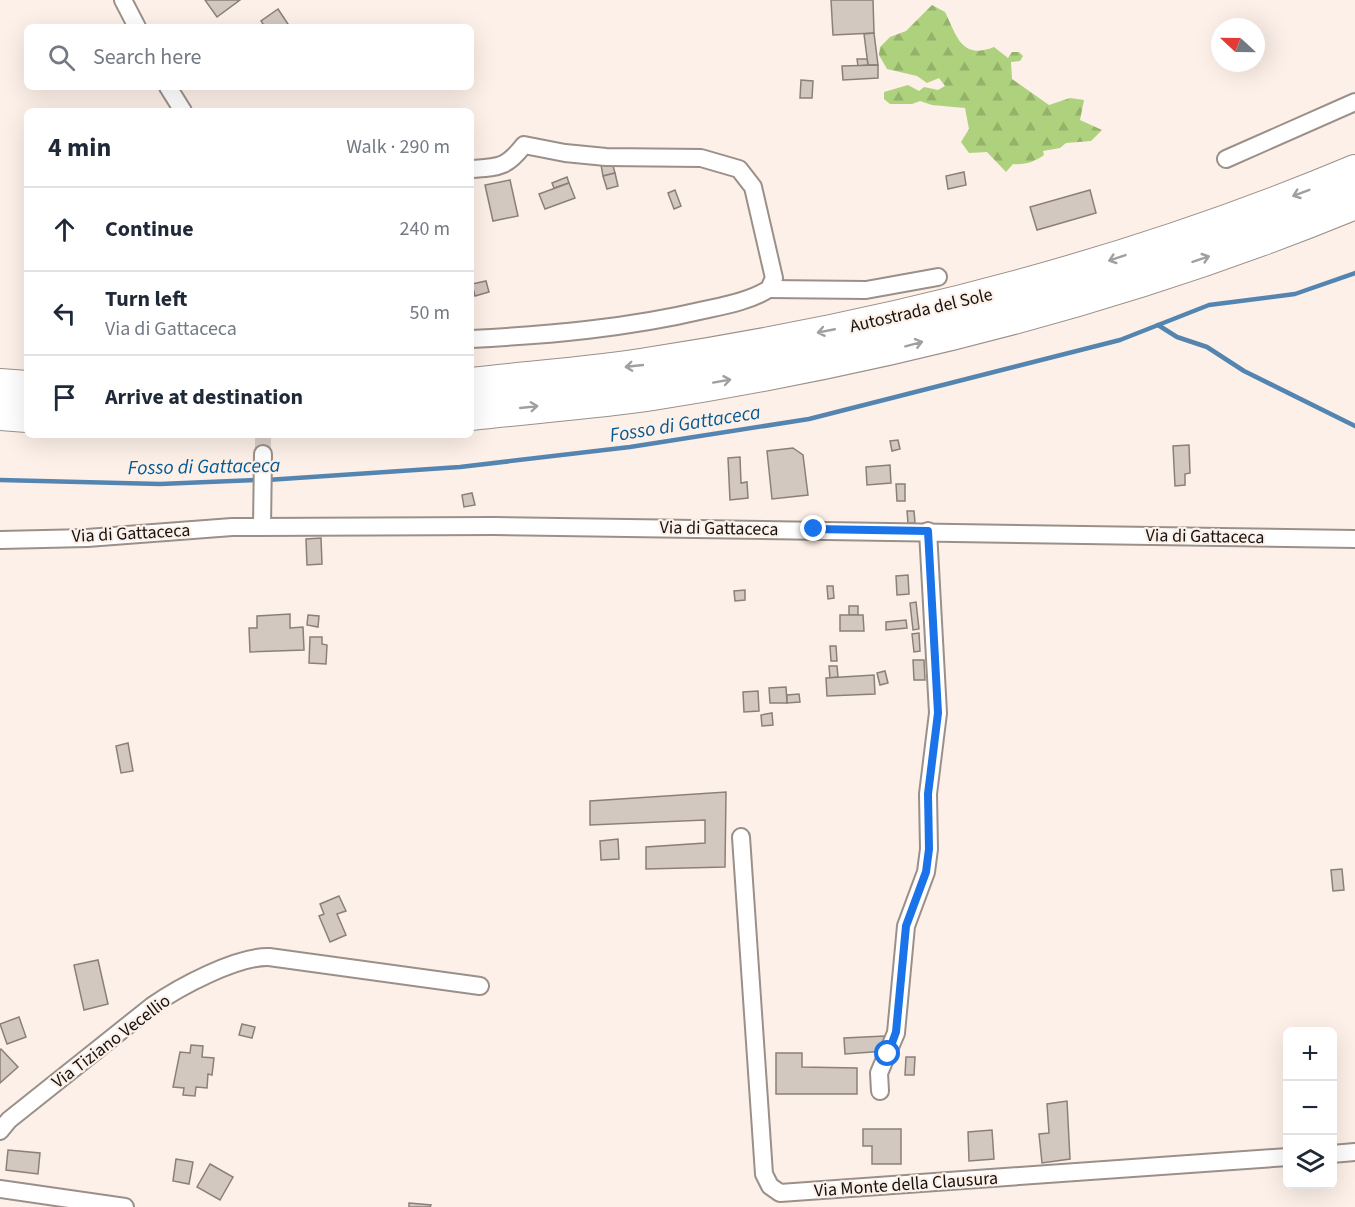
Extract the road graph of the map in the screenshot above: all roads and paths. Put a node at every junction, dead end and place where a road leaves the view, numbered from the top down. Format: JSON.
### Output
{"nodes":[{"id":1,"x":123,"y":0,"type":"edge"},
{"id":2,"x":135,"y":24,"type":"edge"},
{"id":3,"x":170,"y":90,"type":"edge"},
{"id":4,"x":1355,"y":102,"type":"edge"},
{"id":5,"x":181,"y":108,"type":"edge"},
{"id":6,"x":1227,"y":159,"type":"dead end"},
{"id":7,"x":474,"y":169,"type":"edge"},
{"id":8,"x":1355,"y":171,"type":"edge"},
{"id":9,"x":1355,"y":203,"type":"edge"},
{"id":10,"x":938,"y":278,"type":"dead end"},
{"id":11,"x":770,"y":290,"type":"junction"},
{"id":12,"x":474,"y":339,"type":"edge"},
{"id":13,"x":474,"y":384,"type":"edge"},
{"id":14,"x":0,"y":385,"type":"edge"},
{"id":15,"x":24,"y":387,"type":"edge"},
{"id":16,"x":0,"y":414,"type":"edge"},
{"id":17,"x":474,"y":414,"type":"edge"},
{"id":18,"x":24,"y":416,"type":"edge"},
{"id":19,"x":263,"y":454,"type":"tunnel mouth"},
{"id":20,"x":262,"y":527,"type":"junction"},
{"id":21,"x":928,"y":531,"type":"junction"},
{"id":22,"x":1355,"y":539,"type":"edge"},
{"id":23,"x":0,"y":540,"type":"edge"},
{"id":24,"x":741,"y":837,"type":"dead end"},
{"id":25,"x":480,"y":986,"type":"dead end"},
{"id":26,"x":880,"y":1090,"type":"dead end"},
{"id":27,"x":0,"y":1131,"type":"edge"},
{"id":28,"x":1355,"y":1152,"type":"edge"},
{"id":29,"x":1337,"y":1154,"type":"edge"},
{"id":30,"x":1283,"y":1157,"type":"edge"},
{"id":31,"x":0,"y":1189,"type":"edge"},
{"id":32,"x":125,"y":1207,"type":"edge"}],
"edges":[{"from":1,"to":2,"type":"street"},
{"from":3,"to":5,"type":"street"},
{"from":4,"to":6,"type":"street"},
{"from":7,"to":11,"type":"street"},
{"from":8,"to":13,"type":"highway","name":"Autostrada del Sole","one_way":true},
{"from":17,"to":9,"type":"highway","name":"Autostrada del Sole","one_way":true},
{"from":10,"to":11,"type":"street"},
{"from":11,"to":12,"type":"street"},
{"from":14,"to":15,"type":"highway"},
{"from":16,"to":18,"type":"highway"},
{"from":19,"to":20,"type":"street"},
{"from":20,"to":21,"type":"street","name":"Via di Gattaceca"},
{"from":20,"to":23,"type":"street","name":"Via di Gattaceca"},
{"from":21,"to":22,"type":"street","name":"Via di Gattaceca"},
{"from":21,"to":26,"type":"street"},
{"from":24,"to":30,"type":"street","name":"Via Monte della Clausura"},
{"from":25,"to":27,"type":"street","name":"Via Tiziano Vecellio"},
{"from":28,"to":29,"type":"street"},
{"from":31,"to":32,"type":"street"}]}
